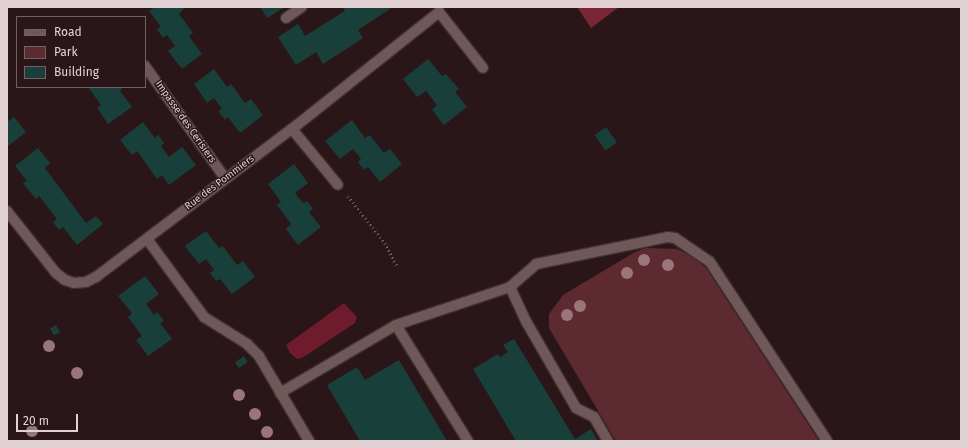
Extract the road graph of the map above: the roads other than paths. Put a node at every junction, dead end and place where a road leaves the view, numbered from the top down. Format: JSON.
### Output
{"nodes":[{"id":1,"x":302,"y":7,"type":"edge"},
{"id":2,"x":286,"y":18,"type":"dead end"},
{"id":3,"x":146,"y":67,"type":"edge"},
{"id":4,"x":484,"y":68,"type":"dead end"},
{"id":5,"x":292,"y":130,"type":"junction"},
{"id":6,"x":225,"y":178,"type":"junction"},
{"id":7,"x":338,"y":185,"type":"road end"},
{"id":8,"x":7,"y":211,"type":"edge"},
{"id":9,"x":146,"y":239,"type":"junction"},
{"id":10,"x":510,"y":287,"type":"junction"},
{"id":11,"x":396,"y":325,"type":"junction"},
{"id":12,"x":280,"y":394,"type":"junction"},
{"id":13,"x":309,"y":441,"type":"edge"},
{"id":14,"x":468,"y":441,"type":"edge"},
{"id":15,"x":608,"y":441,"type":"edge"},
{"id":16,"x":827,"y":441,"type":"edge"}],
"edges":[{"from":1,"to":2,"type":"street"},
{"from":3,"to":6,"type":"street","name":"Impasse des Cerisiers"},
{"from":4,"to":5,"type":"street","name":"Rue des Pommiers"},
{"from":5,"to":6,"type":"street","name":"Rue des Pommiers"},
{"from":5,"to":7,"type":"street"},
{"from":6,"to":9,"type":"street","name":"Rue des Pommiers"},
{"from":8,"to":9,"type":"street","name":"Rue des Pommiers"},
{"from":9,"to":12,"type":"street"},
{"from":10,"to":11,"type":"street"},
{"from":10,"to":15,"type":"street"},
{"from":10,"to":16,"type":"street"},
{"from":11,"to":12,"type":"street"},
{"from":11,"to":14,"type":"street"},
{"from":12,"to":13,"type":"street"}]}
